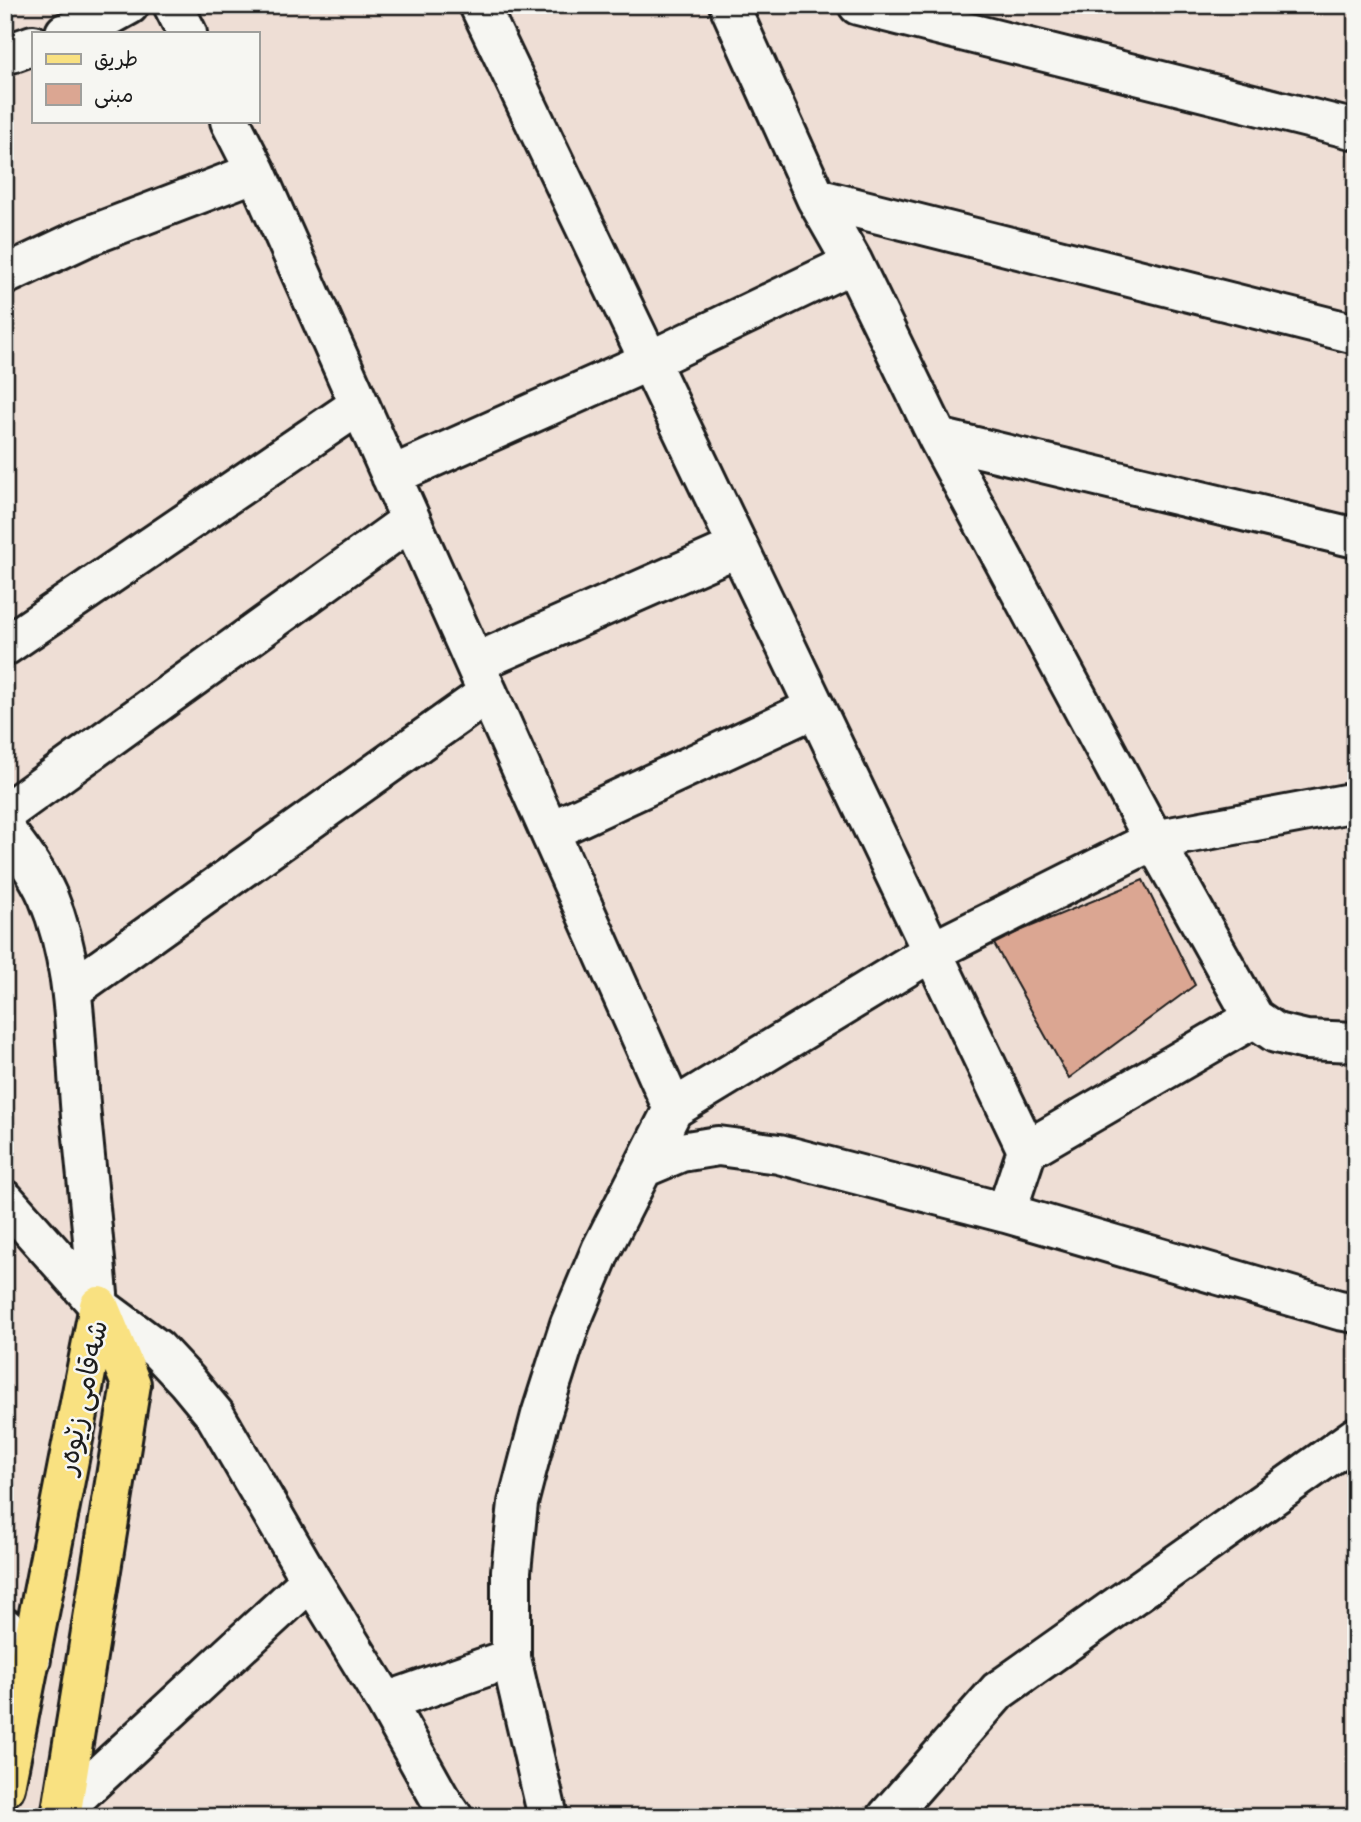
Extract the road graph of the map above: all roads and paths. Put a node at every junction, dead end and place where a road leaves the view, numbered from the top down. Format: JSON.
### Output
{"nodes":[{"id":1,"x":173,"y":5,"type":"edge"},
{"id":2,"x":479,"y":5,"type":"edge"},
{"id":3,"x":729,"y":5,"type":"edge"},
{"id":4,"x":858,"y":5,"type":"edge"},
{"id":5,"x":109,"y":10,"type":"edge"},
{"id":6,"x":67,"y":32,"type":"edge"},
{"id":7,"x":186,"y":32,"type":"edge"},
{"id":8,"x":32,"y":45,"type":"edge"},
{"id":9,"x":5,"y":55,"type":"edge"},
{"id":10,"x":231,"y":122,"type":"edge"},
{"id":11,"x":1356,"y":130,"type":"edge"},
{"id":12,"x":256,"y":172,"type":"junction"},
{"id":13,"x":816,"y":198,"type":"junction"},
{"id":14,"x":853,"y":263,"type":"junction"},
{"id":15,"x":5,"y":275,"type":"edge"},
{"id":16,"x":1356,"y":334,"type":"edge"},
{"id":17,"x":649,"y":360,"type":"junction"},
{"id":18,"x":359,"y":405,"type":"junction"},
{"id":19,"x":938,"y":438,"type":"junction"},
{"id":20,"x":391,"y":476,"type":"junction"},
{"id":21,"x":411,"y":520,"type":"junction"},
{"id":22,"x":1356,"y":538,"type":"edge"},
{"id":23,"x":738,"y":547,"type":"junction"},
{"id":24,"x":5,"y":646,"type":"edge"},
{"id":25,"x":481,"y":678,"type":"junction"},
{"id":26,"x":816,"y":708,"type":"junction"},
{"id":27,"x":1356,"y":802,"type":"edge"},
{"id":28,"x":5,"y":813,"type":"edge"},
{"id":29,"x":5,"y":830,"type":"edge"},
{"id":30,"x":550,"y":831,"type":"junction"},
{"id":31,"x":1154,"y":840,"type":"junction"},
{"id":32,"x":19,"y":874,"type":"edge"},
{"id":33,"x":931,"y":952,"type":"junction"},
{"id":34,"x":73,"y":989,"type":"junction"},
{"id":35,"x":1254,"y":1018,"type":"junction"},
{"id":36,"x":1356,"y":1042,"type":"edge"},
{"id":37,"x":673,"y":1109,"type":"junction"},
{"id":38,"x":1027,"y":1150,"type":"junction"},
{"id":39,"x":643,"y":1168,"type":"junction"},
{"id":40,"x":5,"y":1200,"type":"edge"},
{"id":41,"x":1006,"y":1213,"type":"junction"},
{"id":42,"x":99,"y":1306,"type":"junction"},
{"id":43,"x":1356,"y":1313,"type":"edge"},
{"id":44,"x":1356,"y":1437,"type":"edge"},
{"id":45,"x":311,"y":1580,"type":"junction"},
{"id":46,"x":5,"y":1628,"type":"edge"},
{"id":47,"x":511,"y":1658,"type":"junction"},
{"id":48,"x":31,"y":1659,"type":"junction"},
{"id":49,"x":386,"y":1702,"type":"junction"},
{"id":50,"x":5,"y":1787,"type":"edge"},
{"id":51,"x":436,"y":1810,"type":"edge"},
{"id":52,"x":62,"y":1813,"type":"edge"},
{"id":53,"x":548,"y":1817,"type":"edge"},
{"id":54,"x":887,"y":1817,"type":"edge"}],
"edges":[{"from":1,"to":7,"type":"street"},
{"from":2,"to":17,"type":"street"},
{"from":3,"to":13,"type":"street"},
{"from":4,"to":11,"type":"street"},
{"from":5,"to":6,"type":"street"},
{"from":8,"to":9,"type":"street"},
{"from":10,"to":12,"type":"street"},
{"from":12,"to":15,"type":"street"},
{"from":12,"to":18,"type":"street"},
{"from":13,"to":14,"type":"street"},
{"from":13,"to":16,"type":"street"},
{"from":14,"to":17,"type":"street"},
{"from":14,"to":19,"type":"street"},
{"from":17,"to":20,"type":"street"},
{"from":17,"to":23,"type":"street"},
{"from":18,"to":20,"type":"street"},
{"from":18,"to":24,"type":"street"},
{"from":19,"to":22,"type":"street"},
{"from":19,"to":31,"type":"street"},
{"from":20,"to":21,"type":"street"},
{"from":21,"to":25,"type":"street"},
{"from":21,"to":28,"type":"street"},
{"from":23,"to":25,"type":"street"},
{"from":23,"to":26,"type":"street"},
{"from":25,"to":30,"type":"street"},
{"from":25,"to":34,"type":"street"},
{"from":26,"to":30,"type":"street"},
{"from":26,"to":33,"type":"street"},
{"from":27,"to":31,"type":"street"},
{"from":29,"to":32,"type":"street"},
{"from":30,"to":37,"type":"street"},
{"from":31,"to":33,"type":"street"},
{"from":31,"to":35,"type":"street"},
{"from":32,"to":34,"type":"street"},
{"from":33,"to":37,"type":"street"},
{"from":33,"to":38,"type":"street"},
{"from":34,"to":42,"type":"street"},
{"from":35,"to":36,"type":"street"},
{"from":35,"to":38,"type":"street"},
{"from":37,"to":39,"type":"street"},
{"from":38,"to":41,"type":"street"},
{"from":39,"to":41,"type":"street"},
{"from":39,"to":47,"type":"street"},
{"from":40,"to":42,"type":"street"},
{"from":41,"to":43,"type":"street"},
{"from":42,"to":45,"type":"street"},
{"from":42,"to":48,"type":"main road","name":"شەقامی زێوەر"},
{"from":42,"to":52,"type":"main road","name":"شەقامی زێوەر"},
{"from":44,"to":54,"type":"street"},
{"from":45,"to":49,"type":"street"},
{"from":45,"to":52,"type":"street"},
{"from":46,"to":48,"type":"street"},
{"from":47,"to":49,"type":"street"},
{"from":47,"to":53,"type":"street"},
{"from":48,"to":50,"type":"main road","name":"شەقامی زێوەر"},
{"from":49,"to":51,"type":"street"}]}
